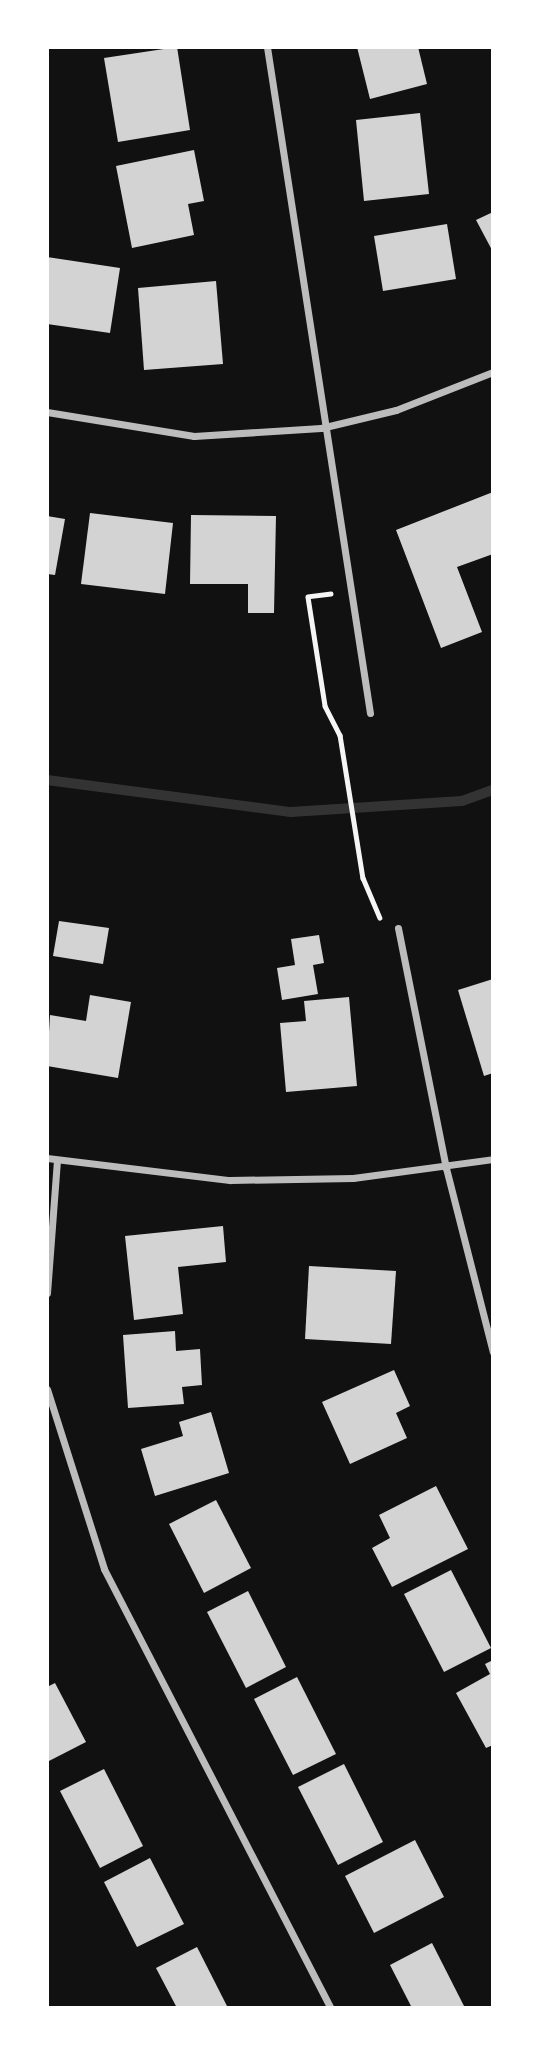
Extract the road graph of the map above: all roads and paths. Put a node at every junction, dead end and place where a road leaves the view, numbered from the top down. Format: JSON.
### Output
{"nodes":[{"id":1,"x":267,"y":47,"type":"edge"},
{"id":2,"x":493,"y":372,"type":"edge"},
{"id":3,"x":47,"y":412,"type":"edge"},
{"id":4,"x":321,"y":428,"type":"junction"},
{"id":5,"x":348,"y":591,"type":"junction"},
{"id":6,"x":370,"y":713,"type":"dead end"},
{"id":7,"x":398,"y":928,"type":"joint"},
{"id":8,"x":47,"y":1158,"type":"edge"},
{"id":9,"x":493,"y":1159,"type":"edge"},
{"id":10,"x":57,"y":1160,"type":"junction"},
{"id":11,"x":446,"y":1168,"type":"junction"},
{"id":12,"x":47,"y":1293,"type":"edge"},
{"id":13,"x":493,"y":1352,"type":"edge"},
{"id":14,"x":47,"y":1389,"type":"edge"},
{"id":15,"x":331,"y":2008,"type":"edge"}],
"edges":[{"from":1,"to":4,"type":"street"},
{"from":2,"to":4,"type":"street"},
{"from":3,"to":4,"type":"street"},
{"from":4,"to":5,"type":"street"},
{"from":5,"to":6,"type":"street"},
{"from":5,"to":7,"type":"path"},
{"from":7,"to":11,"type":"street"},
{"from":8,"to":10,"type":"street"},
{"from":9,"to":11,"type":"street"},
{"from":10,"to":11,"type":"street"},
{"from":10,"to":12,"type":"street"},
{"from":11,"to":13,"type":"street"},
{"from":14,"to":15,"type":"street"}]}
